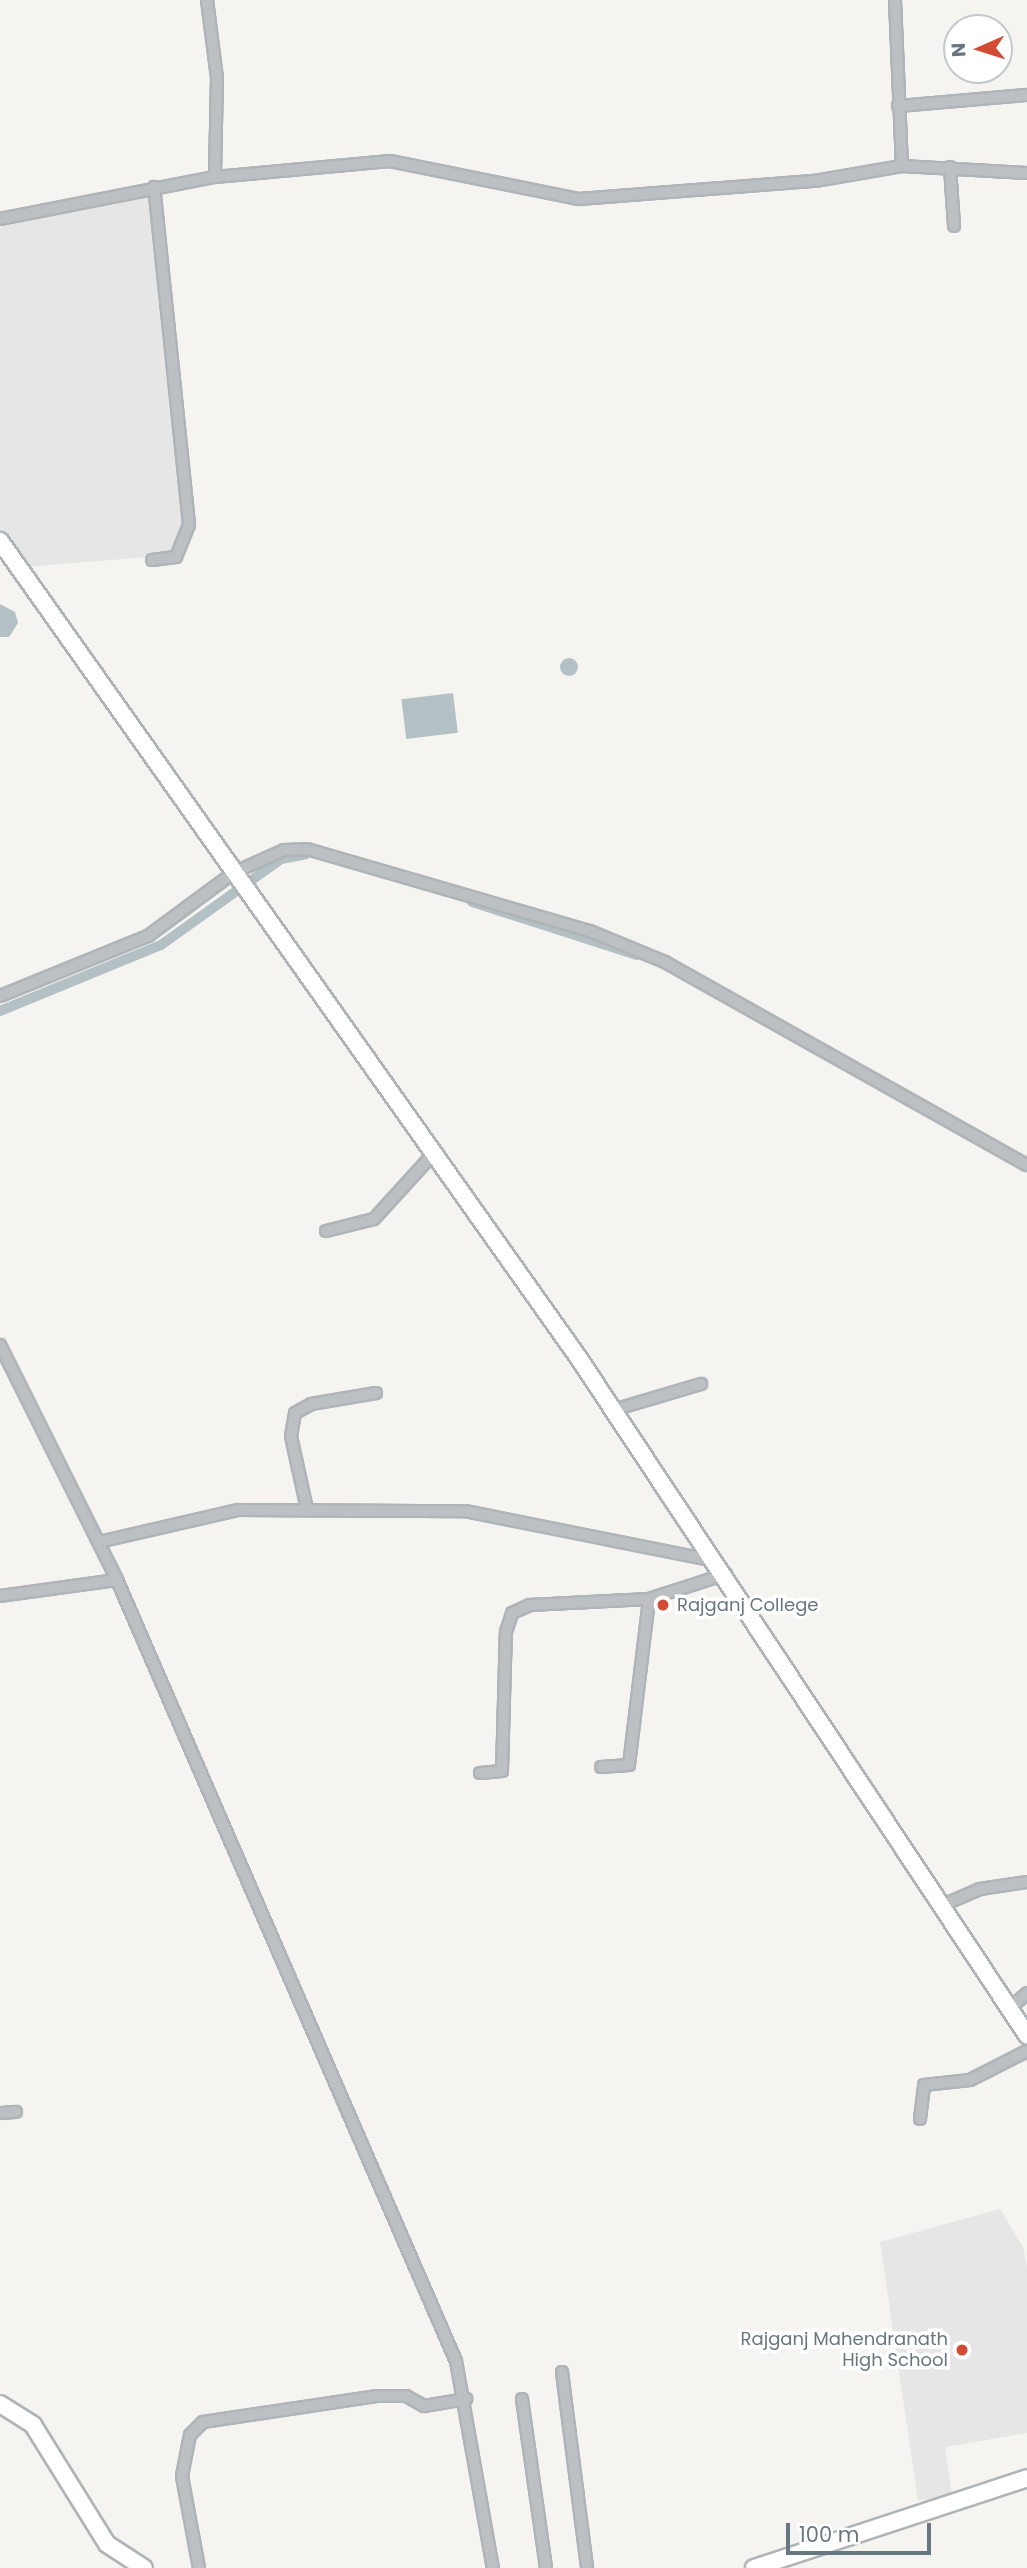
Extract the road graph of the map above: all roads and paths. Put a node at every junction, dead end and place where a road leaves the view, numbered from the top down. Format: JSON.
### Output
{"nodes":[{"id":1,"x":207,"y":0,"type":"edge"},
{"id":2,"x":895,"y":0,"type":"edge"},
{"id":3,"x":1027,"y":95,"type":"edge"},
{"id":4,"x":898,"y":106,"type":"junction"},
{"id":5,"x":902,"y":166,"type":"junction"},
{"id":6,"x":950,"y":167,"type":"junction"},
{"id":7,"x":1027,"y":173,"type":"edge"},
{"id":8,"x":215,"y":177,"type":"junction"},
{"id":9,"x":154,"y":187,"type":"junction"},
{"id":10,"x":0,"y":219,"type":"edge"},
{"id":11,"x":954,"y":226,"type":"dead end"},
{"id":12,"x":0,"y":541,"type":"edge"},
{"id":13,"x":152,"y":560,"type":"dead end"},
{"id":14,"x":239,"y":881,"type":"junction"},
{"id":15,"x":0,"y":996,"type":"edge"},
{"id":16,"x":435,"y":1152,"type":"junction"},
{"id":17,"x":1027,"y":1165,"type":"edge"},
{"id":18,"x":326,"y":1231,"type":"dead end"},
{"id":19,"x":0,"y":1345,"type":"edge"},
{"id":20,"x":701,"y":1384,"type":"dead end"},
{"id":21,"x":376,"y":1393,"type":"dead end"},
{"id":22,"x":613,"y":1410,"type":"junction"},
{"id":23,"x":307,"y":1509,"type":"junction"},
{"id":24,"x":99,"y":1542,"type":"junction"},
{"id":25,"x":722,"y":1568,"type":"junction"},
{"id":26,"x":117,"y":1580,"type":"junction"},
{"id":27,"x":0,"y":1596,"type":"edge"},
{"id":28,"x":649,"y":1598,"type":"junction"},
{"id":29,"x":600,"y":1767,"type":"dead end"},
{"id":30,"x":480,"y":1773,"type":"dead end"},
{"id":31,"x":1027,"y":1882,"type":"edge"},
{"id":32,"x":943,"y":1905,"type":"junction"},
{"id":33,"x":1027,"y":1993,"type":"edge"},
{"id":34,"x":1010,"y":2008,"type":"junction"},
{"id":35,"x":1027,"y":2035,"type":"edge"},
{"id":36,"x":1027,"y":2051,"type":"edge"},
{"id":37,"x":16,"y":2112,"type":"dead end"},
{"id":38,"x":0,"y":2113,"type":"edge"},
{"id":39,"x":920,"y":2119,"type":"dead end"},
{"id":40,"x":562,"y":2372,"type":"dead end"},
{"id":41,"x":466,"y":2399,"type":"junction"},
{"id":42,"x":522,"y":2399,"type":"dead end"},
{"id":43,"x":0,"y":2404,"type":"edge"},
{"id":44,"x":1027,"y":2478,"type":"edge"},
{"id":45,"x":144,"y":2568,"type":"edge"},
{"id":46,"x":199,"y":2568,"type":"edge"},
{"id":47,"x":493,"y":2568,"type":"edge"},
{"id":48,"x":546,"y":2568,"type":"edge"},
{"id":49,"x":587,"y":2568,"type":"edge"},
{"id":50,"x":754,"y":2568,"type":"edge"}],
"edges":[{"from":1,"to":8,"type":"street"},
{"from":2,"to":4,"type":"street"},
{"from":3,"to":4,"type":"street"},
{"from":4,"to":5,"type":"street"},
{"from":5,"to":6,"type":"street"},
{"from":5,"to":8,"type":"street"},
{"from":6,"to":7,"type":"street"},
{"from":6,"to":11,"type":"street"},
{"from":8,"to":9,"type":"street"},
{"from":9,"to":10,"type":"street"},
{"from":9,"to":13,"type":"street"},
{"from":12,"to":14,"type":"street"},
{"from":14,"to":15,"type":"street"},
{"from":14,"to":16,"type":"street"},
{"from":14,"to":17,"type":"street"},
{"from":16,"to":18,"type":"street"},
{"from":16,"to":22,"type":"street"},
{"from":19,"to":24,"type":"street"},
{"from":20,"to":22,"type":"street"},
{"from":21,"to":23,"type":"street"},
{"from":22,"to":25,"type":"street"},
{"from":23,"to":24,"type":"street"},
{"from":23,"to":25,"type":"street"},
{"from":24,"to":26,"type":"street"},
{"from":25,"to":28,"type":"street"},
{"from":25,"to":32,"type":"street"},
{"from":26,"to":27,"type":"street"},
{"from":26,"to":41,"type":"street"},
{"from":28,"to":29,"type":"street"},
{"from":28,"to":30,"type":"street"},
{"from":31,"to":32,"type":"street"},
{"from":32,"to":34,"type":"street"},
{"from":33,"to":34,"type":"street"},
{"from":34,"to":35,"type":"street"},
{"from":36,"to":39,"type":"street"},
{"from":37,"to":38,"type":"street"},
{"from":40,"to":49,"type":"street"},
{"from":41,"to":46,"type":"street"},
{"from":41,"to":47,"type":"street"},
{"from":42,"to":48,"type":"street"},
{"from":43,"to":45,"type":"street"},
{"from":44,"to":50,"type":"street"}]}
